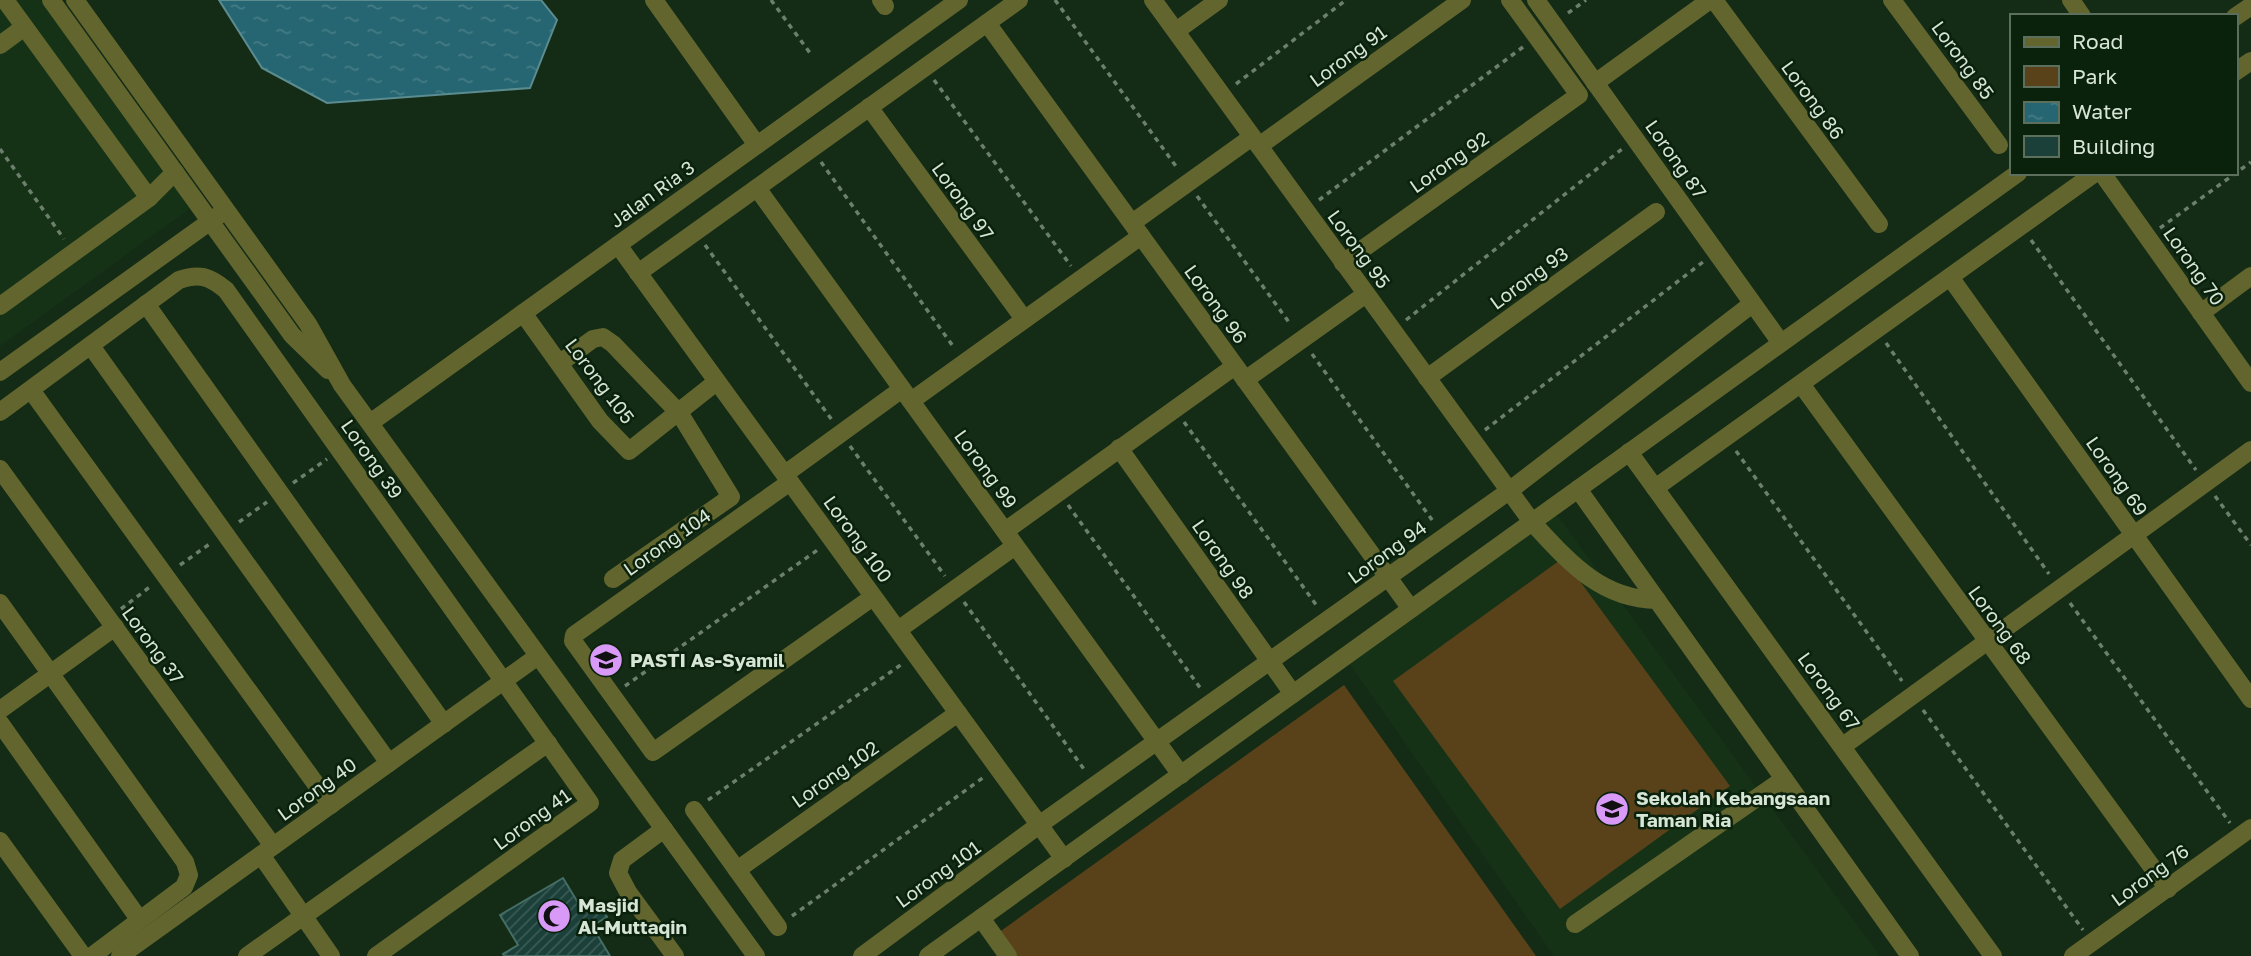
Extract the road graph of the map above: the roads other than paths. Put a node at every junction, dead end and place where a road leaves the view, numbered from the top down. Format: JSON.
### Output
{"nodes":[{"id":1,"x":5,"y":0,"type":"edge"},
{"id":2,"x":51,"y":0,"type":"edge"},
{"id":3,"x":75,"y":0,"type":"edge"},
{"id":4,"x":654,"y":0,"type":"edge"},
{"id":5,"x":959,"y":0,"type":"edge"},
{"id":6,"x":1019,"y":0,"type":"edge"},
{"id":7,"x":1153,"y":0,"type":"edge"},
{"id":8,"x":1219,"y":0,"type":"edge"},
{"id":9,"x":1462,"y":0,"type":"edge"},
{"id":10,"x":1510,"y":0,"type":"edge"},
{"id":11,"x":1536,"y":0,"type":"edge"},
{"id":12,"x":1712,"y":0,"type":"edge"},
{"id":13,"x":1892,"y":0,"type":"edge"},
{"id":14,"x":987,"y":23,"type":"junction"},
{"id":15,"x":23,"y":28,"type":"junction"},
{"id":16,"x":1176,"y":32,"type":"junction"},
{"id":17,"x":0,"y":45,"type":"edge"},
{"id":18,"x":1595,"y":83,"type":"junction"},
{"id":19,"x":869,"y":107,"type":"junction"},
{"id":20,"x":1255,"y":141,"type":"junction"},
{"id":21,"x":757,"y":145,"type":"junction"},
{"id":22,"x":1999,"y":145,"type":"dead end"},
{"id":23,"x":175,"y":172,"type":"junction"},
{"id":24,"x":2015,"y":175,"type":"edge"},
{"id":25,"x":2092,"y":175,"type":"edge"},
{"id":26,"x":2103,"y":175,"type":"edge"},
{"id":27,"x":757,"y":188,"type":"junction"},
{"id":28,"x":149,"y":198,"type":"junction"},
{"id":29,"x":226,"y":210,"type":"junction"},
{"id":30,"x":1656,"y":212,"type":"dead end"},
{"id":31,"x":210,"y":221,"type":"junction"},
{"id":32,"x":1879,"y":224,"type":"dead end"},
{"id":33,"x":1136,"y":229,"type":"junction"},
{"id":34,"x":618,"y":245,"type":"junction"},
{"id":35,"x":1343,"y":263,"type":"junction"},
{"id":36,"x":638,"y":273,"type":"junction"},
{"id":37,"x":2251,"y":276,"type":"edge"},
{"id":38,"x":1950,"y":277,"type":"junction"},
{"id":39,"x":1366,"y":294,"type":"junction"},
{"id":40,"x":1,"y":304,"type":"edge"},
{"id":41,"x":146,"y":304,"type":"junction"},
{"id":42,"x":1752,"y":304,"type":"junction"},
{"id":43,"x":523,"y":313,"type":"junction"},
{"id":44,"x":2201,"y":313,"type":"junction"},
{"id":45,"x":1024,"y":319,"type":"junction"},
{"id":46,"x":1781,"y":343,"type":"junction"},
{"id":47,"x":91,"y":346,"type":"junction"},
{"id":48,"x":560,"y":363,"type":"junction"},
{"id":49,"x":0,"y":372,"type":"edge"},
{"id":50,"x":1240,"y":373,"type":"junction"},
{"id":51,"x":1427,"y":378,"type":"junction"},
{"id":52,"x":716,"y":383,"type":"junction"},
{"id":53,"x":2251,"y":383,"type":"edge"},
{"id":54,"x":1801,"y":384,"type":"junction"},
{"id":55,"x":342,"y":385,"type":"junction"},
{"id":56,"x":31,"y":390,"type":"junction"},
{"id":57,"x":906,"y":395,"type":"junction"},
{"id":58,"x":0,"y":412,"type":"edge"},
{"id":59,"x":680,"y":414,"type":"junction"},
{"id":60,"x":370,"y":423,"type":"junction"},
{"id":61,"x":1119,"y":448,"type":"junction"},
{"id":62,"x":2251,"y":450,"type":"edge"},
{"id":63,"x":1629,"y":453,"type":"junction"},
{"id":64,"x":0,"y":469,"type":"edge"},
{"id":65,"x":787,"y":478,"type":"junction"},
{"id":66,"x":1655,"y":488,"type":"junction"},
{"id":67,"x":1578,"y":489,"type":"junction"},
{"id":68,"x":1509,"y":491,"type":"junction"},
{"id":69,"x":1532,"y":522,"type":"junction"},
{"id":70,"x":2134,"y":537,"type":"junction"},
{"id":71,"x":1010,"y":538,"type":"junction"},
{"id":72,"x":1388,"y":577,"type":"junction"},
{"id":73,"x":613,"y":579,"type":"dead end"},
{"id":74,"x":873,"y":597,"type":"junction"},
{"id":75,"x":1657,"y":600,"type":"junction"},
{"id":76,"x":0,"y":603,"type":"edge"},
{"id":77,"x":1411,"y":609,"type":"junction"},
{"id":78,"x":115,"y":627,"type":"junction"},
{"id":79,"x":898,"y":630,"type":"junction"},
{"id":80,"x":1987,"y":644,"type":"junction"},
{"id":81,"x":538,"y":656,"type":"junction"},
{"id":82,"x":1270,"y":661,"type":"junction"},
{"id":83,"x":50,"y":674,"type":"junction"},
{"id":84,"x":503,"y":681,"type":"junction"},
{"id":85,"x":1293,"y":694,"type":"junction"},
{"id":86,"x":2251,"y":699,"type":"edge"},
{"id":87,"x":0,"y":710,"type":"edge"},
{"id":88,"x":958,"y":713,"type":"junction"},
{"id":89,"x":0,"y":723,"type":"edge"},
{"id":90,"x":444,"y":724,"type":"junction"},
{"id":91,"x":1157,"y":742,"type":"junction"},
{"id":92,"x":548,"y":743,"type":"junction"},
{"id":93,"x":1843,"y":746,"type":"junction"},
{"id":94,"x":389,"y":763,"type":"junction"},
{"id":95,"x":1181,"y":775,"type":"junction"},
{"id":96,"x":1784,"y":779,"type":"junction"},
{"id":97,"x":331,"y":805,"type":"junction"},
{"id":98,"x":694,"y":810,"type":"road end"},
{"id":99,"x":1040,"y":825,"type":"junction"},
{"id":100,"x":664,"y":829,"type":"junction"},
{"id":101,"x":2245,"y":832,"type":"edge"},
{"id":102,"x":0,"y":841,"type":"edge"},
{"id":103,"x":267,"y":851,"type":"junction"},
{"id":104,"x":1064,"y":859,"type":"junction"},
{"id":105,"x":737,"y":870,"type":"junction"},
{"id":106,"x":2168,"y":889,"type":"junction"},
{"id":107,"x":302,"y":915,"type":"junction"},
{"id":108,"x":981,"y":918,"type":"junction"},
{"id":109,"x":139,"y":919,"type":"junction"},
{"id":110,"x":1575,"y":924,"type":"dead end"},
{"id":111,"x":778,"y":927,"type":"road end"},
{"id":112,"x":83,"y":956,"type":"edge"},
{"id":113,"x":92,"y":956,"type":"edge"},
{"id":114,"x":120,"y":956,"type":"edge"},
{"id":115,"x":247,"y":956,"type":"edge"},
{"id":116,"x":331,"y":956,"type":"edge"},
{"id":117,"x":376,"y":956,"type":"edge"},
{"id":118,"x":675,"y":956,"type":"edge"},
{"id":119,"x":756,"y":956,"type":"edge"},
{"id":120,"x":862,"y":956,"type":"edge"},
{"id":121,"x":928,"y":956,"type":"edge"},
{"id":122,"x":1008,"y":956,"type":"edge"},
{"id":123,"x":1910,"y":956,"type":"edge"},
{"id":124,"x":1993,"y":956,"type":"edge"},
{"id":125,"x":2073,"y":956,"type":"edge"}],
"edges":[{"from":1,"to":15,"type":"street"},
{"from":2,"to":23,"type":"street"},
{"from":3,"to":29,"type":"street"},
{"from":4,"to":21,"type":"street"},
{"from":5,"to":21,"type":"street","name":"Jalan Ria 3"},
{"from":6,"to":14,"type":"street"},
{"from":7,"to":16,"type":"street","name":"Lorong 95"},
{"from":8,"to":16,"type":"street"},
{"from":9,"to":20,"type":"street","name":"Lorong 91"},
{"from":10,"to":35,"type":"street","name":"Lorong 92"},
{"from":11,"to":18,"type":"street","name":"Lorong 87"},
{"from":12,"to":18,"type":"street"},
{"from":12,"to":32,"type":"street","name":"Lorong 86"},
{"from":13,"to":22,"type":"street","name":"Lorong 85"},
{"from":14,"to":19,"type":"street"},
{"from":14,"to":33,"type":"street","name":"Lorong 96"},
{"from":15,"to":17,"type":"street"},
{"from":15,"to":28,"type":"street"},
{"from":16,"to":20,"type":"street","name":"Lorong 95"},
{"from":18,"to":42,"type":"street","name":"Lorong 87"},
{"from":19,"to":27,"type":"street"},
{"from":19,"to":45,"type":"street","name":"Lorong 97"},
{"from":20,"to":33,"type":"street","name":"Lorong 91"},
{"from":20,"to":35,"type":"street","name":"Lorong 95"},
{"from":21,"to":34,"type":"street","name":"Jalan Ria 3"},
{"from":23,"to":28,"type":"street"},
{"from":23,"to":31,"type":"street"},
{"from":24,"to":46,"type":"street"},
{"from":25,"to":38,"type":"street"},
{"from":26,"to":44,"type":"street","name":"Lorong 70"},
{"from":27,"to":36,"type":"street"},
{"from":27,"to":57,"type":"street","name":"Lorong 99"},
{"from":28,"to":40,"type":"street"},
{"from":29,"to":31,"type":"street"},
{"from":29,"to":55,"type":"street"},
{"from":30,"to":51,"type":"street","name":"Lorong 93"},
{"from":31,"to":49,"type":"street"},
{"from":31,"to":55,"type":"street"},
{"from":33,"to":45,"type":"street","name":"Lorong 91"},
{"from":33,"to":50,"type":"street","name":"Lorong 96"},
{"from":34,"to":36,"type":"street","name":"Lorong 100"},
{"from":34,"to":43,"type":"street","name":"Jalan Ria 3"},
{"from":35,"to":39,"type":"street","name":"Lorong 95"},
{"from":36,"to":52,"type":"street","name":"Lorong 100"},
{"from":37,"to":44,"type":"street"},
{"from":38,"to":54,"type":"street"},
{"from":38,"to":70,"type":"street","name":"Lorong 69"},
{"from":39,"to":50,"type":"street"},
{"from":39,"to":51,"type":"street","name":"Lorong 95"},
{"from":41,"to":47,"type":"street"},
{"from":41,"to":84,"type":"street","name":"Lorong 39"},
{"from":41,"to":90,"type":"street"},
{"from":42,"to":46,"type":"street","name":"Lorong 87"},
{"from":42,"to":68,"type":"street","name":"Lorong 94"},
{"from":43,"to":48,"type":"street","name":"Lorong 105"},
{"from":43,"to":60,"type":"street","name":"Jalan Ria 3"},
{"from":44,"to":53,"type":"street","name":"Lorong 70"},
{"from":45,"to":57,"type":"street","name":"Lorong 104"},
{"from":46,"to":63,"type":"street"},
{"from":47,"to":56,"type":"street"},
{"from":47,"to":94,"type":"street"},
{"from":48,"to":59,"type":"street"},
{"from":48,"to":59,"type":"street","name":"Lorong 105"},
{"from":50,"to":61,"type":"street"},
{"from":50,"to":72,"type":"street","name":"Lorong 96"},
{"from":51,"to":68,"type":"street","name":"Lorong 95"},
{"from":52,"to":59,"type":"street","name":"Lorong 105"},
{"from":52,"to":65,"type":"street","name":"Lorong 100"},
{"from":54,"to":66,"type":"street"},
{"from":54,"to":80,"type":"street","name":"Lorong 68"},
{"from":55,"to":60,"type":"street"},
{"from":56,"to":58,"type":"street"},
{"from":56,"to":97,"type":"street"},
{"from":57,"to":65,"type":"street","name":"Lorong 104"},
{"from":57,"to":71,"type":"street","name":"Lorong 99"},
{"from":59,"to":73,"type":"street"},
{"from":60,"to":81,"type":"street"},
{"from":61,"to":71,"type":"street"},
{"from":61,"to":82,"type":"street","name":"Lorong 98"},
{"from":62,"to":70,"type":"street"},
{"from":63,"to":66,"type":"street","name":"Lorong 67"},
{"from":63,"to":67,"type":"street"},
{"from":64,"to":78,"type":"street","name":"Lorong 37"},
{"from":65,"to":74,"type":"street","name":"Lorong 100"},
{"from":65,"to":74,"type":"street","name":"Lorong 104"},
{"from":66,"to":93,"type":"street","name":"Lorong 67"},
{"from":67,"to":69,"type":"street"},
{"from":67,"to":75,"type":"street"},
{"from":68,"to":69,"type":"street","name":"Lorong 95"},
{"from":68,"to":72,"type":"street","name":"Lorong 94"},
{"from":69,"to":75,"type":"street","name":"Lorong 95"},
{"from":69,"to":77,"type":"street"},
{"from":70,"to":80,"type":"street"},
{"from":70,"to":86,"type":"street","name":"Lorong 69"},
{"from":71,"to":79,"type":"street"},
{"from":71,"to":91,"type":"street","name":"Lorong 99"},
{"from":72,"to":77,"type":"street","name":"Lorong 96"},
{"from":72,"to":82,"type":"street","name":"Lorong 94"},
{"from":74,"to":79,"type":"street","name":"Lorong 100"},
{"from":75,"to":96,"type":"street"},
{"from":76,"to":83,"type":"street"},
{"from":77,"to":85,"type":"street"},
{"from":78,"to":83,"type":"street"},
{"from":78,"to":103,"type":"street","name":"Lorong 37"},
{"from":79,"to":88,"type":"street","name":"Lorong 100"},
{"from":80,"to":93,"type":"street"},
{"from":80,"to":106,"type":"street","name":"Lorong 68"},
{"from":81,"to":84,"type":"street","name":"Lorong 40"},
{"from":81,"to":100,"type":"street"},
{"from":82,"to":85,"type":"street","name":"Lorong 98"},
{"from":82,"to":91,"type":"street","name":"Lorong 94"},
{"from":83,"to":87,"type":"street"},
{"from":83,"to":109,"type":"street"},
{"from":84,"to":90,"type":"street","name":"Lorong 40"},
{"from":84,"to":92,"type":"street","name":"Lorong 41"},
{"from":85,"to":95,"type":"street"},
{"from":88,"to":99,"type":"street","name":"Lorong 100"},
{"from":88,"to":105,"type":"street","name":"Lorong 102"},
{"from":89,"to":109,"type":"street"},
{"from":90,"to":94,"type":"street","name":"Lorong 40"},
{"from":91,"to":95,"type":"street","name":"Lorong 99"},
{"from":91,"to":99,"type":"street","name":"Lorong 94"},
{"from":92,"to":107,"type":"street"},
{"from":92,"to":117,"type":"street","name":"Lorong 41"},
{"from":93,"to":124,"type":"street","name":"Lorong 67"},
{"from":94,"to":97,"type":"street","name":"Lorong 40"},
{"from":95,"to":104,"type":"street"},
{"from":96,"to":110,"type":"street"},
{"from":96,"to":123,"type":"street"},
{"from":97,"to":103,"type":"street","name":"Lorong 40"},
{"from":98,"to":105,"type":"street"},
{"from":99,"to":104,"type":"street","name":"Lorong 100"},
{"from":99,"to":120,"type":"street","name":"Lorong 101"},
{"from":100,"to":118,"type":"street"},
{"from":100,"to":119,"type":"street"},
{"from":101,"to":106,"type":"street","name":"Lorong 76"},
{"from":102,"to":112,"type":"street"},
{"from":103,"to":107,"type":"street","name":"Lorong 37"},
{"from":103,"to":114,"type":"street","name":"Lorong 40"},
{"from":104,"to":108,"type":"street"},
{"from":105,"to":111,"type":"street"},
{"from":106,"to":125,"type":"street","name":"Lorong 76"},
{"from":107,"to":115,"type":"street"},
{"from":107,"to":116,"type":"street","name":"Lorong 37"},
{"from":108,"to":121,"type":"street"},
{"from":108,"to":122,"type":"street"},
{"from":109,"to":113,"type":"street"}]}
